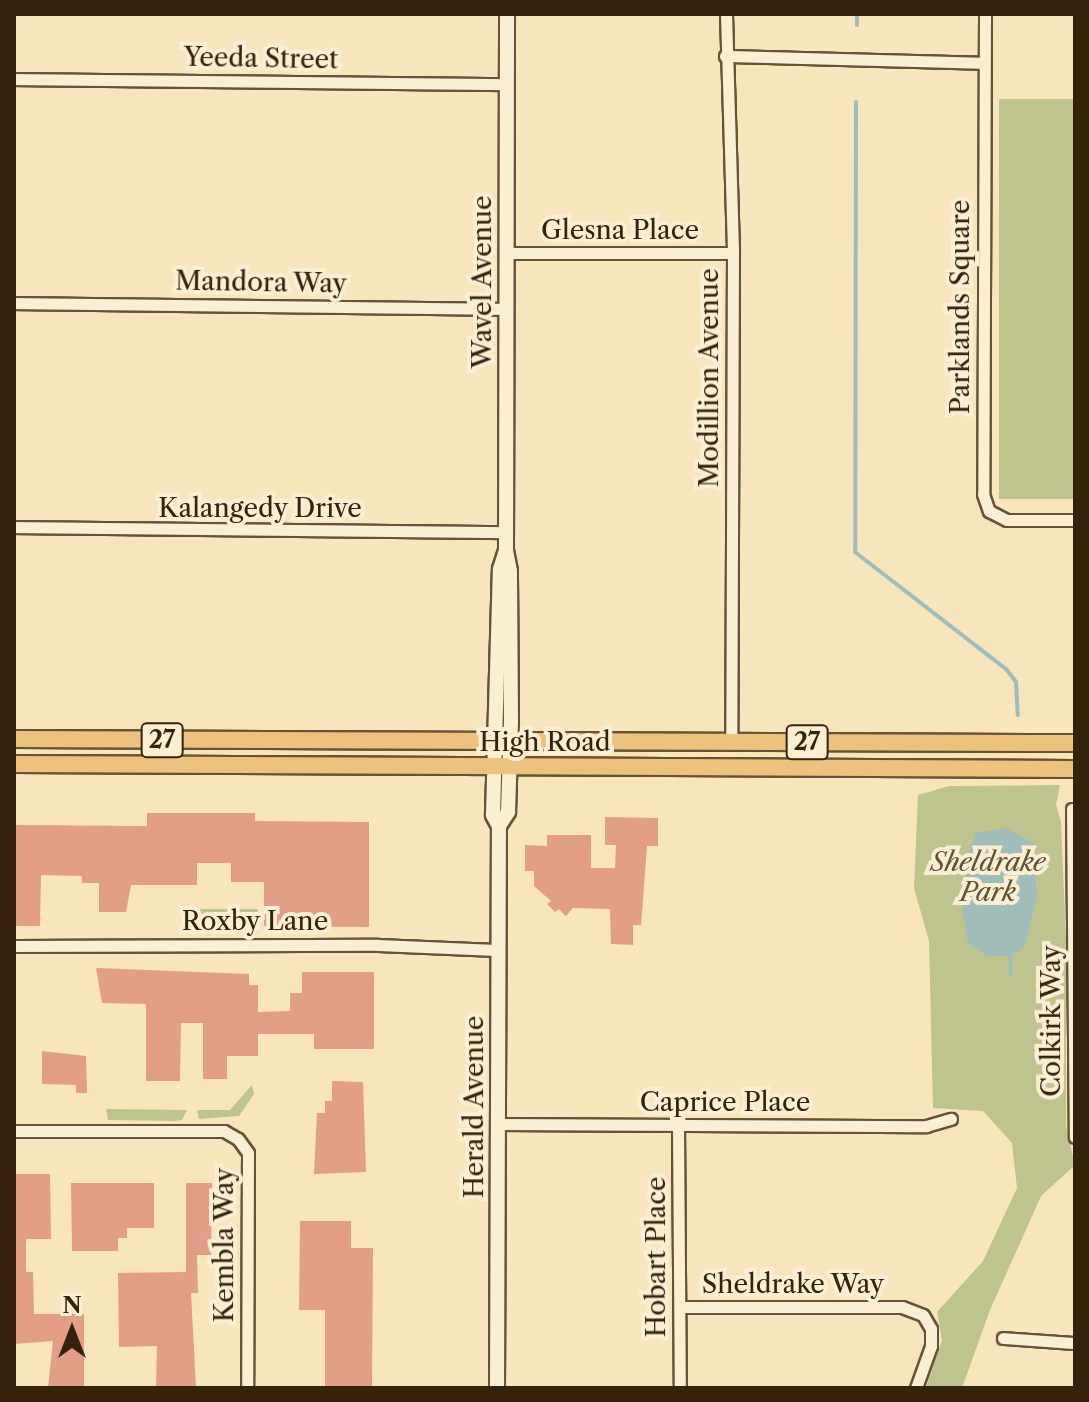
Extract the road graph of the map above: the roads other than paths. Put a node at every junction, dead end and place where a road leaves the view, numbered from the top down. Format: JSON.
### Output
{"nodes":[{"id":1,"x":507,"y":14,"type":"edge"},
{"id":2,"x":726,"y":14,"type":"edge"},
{"id":3,"x":985,"y":14,"type":"edge"},
{"id":4,"x":725,"y":56,"type":"junction"},
{"id":5,"x":984,"y":63,"type":"junction"},
{"id":6,"x":14,"y":79,"type":"edge"},
{"id":7,"x":507,"y":84,"type":"junction"},
{"id":8,"x":507,"y":253,"type":"junction"},
{"id":9,"x":733,"y":253,"type":"junction"},
{"id":10,"x":14,"y":303,"type":"edge"},
{"id":11,"x":506,"y":309,"type":"junction"},
{"id":12,"x":1075,"y":520,"type":"edge"},
{"id":13,"x":14,"y":527,"type":"edge"},
{"id":14,"x":506,"y":532,"type":"junction"},
{"id":15,"x":14,"y":739,"type":"edge"},
{"id":16,"x":502,"y":741,"type":"junction"},
{"id":17,"x":731,"y":742,"type":"junction"},
{"id":18,"x":1075,"y":743,"type":"edge"},
{"id":19,"x":14,"y":764,"type":"edge"},
{"id":20,"x":502,"y":767,"type":"junction"},
{"id":21,"x":1075,"y":769,"type":"edge"},
{"id":22,"x":1072,"y":809,"type":"dead end"},
{"id":23,"x":14,"y":946,"type":"edge"},
{"id":24,"x":496,"y":950,"type":"junction"},
{"id":25,"x":1075,"y":1005,"type":"edge"},
{"id":26,"x":951,"y":1119,"type":"dead end"},
{"id":27,"x":498,"y":1124,"type":"junction"},
{"id":28,"x":678,"y":1126,"type":"junction"},
{"id":29,"x":14,"y":1131,"type":"edge"},
{"id":30,"x":1075,"y":1137,"type":"edge"},
{"id":31,"x":680,"y":1307,"type":"junction"},
{"id":32,"x":1003,"y":1338,"type":"dead end"},
{"id":33,"x":1075,"y":1343,"type":"edge"},
{"id":34,"x":247,"y":1388,"type":"edge"},
{"id":35,"x":497,"y":1388,"type":"edge"},
{"id":36,"x":680,"y":1388,"type":"edge"},
{"id":37,"x":916,"y":1388,"type":"edge"}],
"edges":[{"from":1,"to":7,"type":"street","name":"Wavel Avenue"},
{"from":2,"to":4,"type":"street","name":"Modillion Avenue"},
{"from":3,"to":5,"type":"street","name":"Parklands Square"},
{"from":4,"to":5,"type":"street"},
{"from":4,"to":9,"type":"street","name":"Modillion Avenue"},
{"from":5,"to":12,"type":"street","name":"Parklands Square"},
{"from":6,"to":7,"type":"street","name":"Yeeda Street"},
{"from":7,"to":8,"type":"street","name":"Wavel Avenue"},
{"from":8,"to":9,"type":"street","name":"Glesna Place"},
{"from":8,"to":11,"type":"street","name":"Wavel Avenue"},
{"from":9,"to":17,"type":"street","name":"Modillion Avenue"},
{"from":10,"to":11,"type":"street","name":"Mandora Way"},
{"from":11,"to":14,"type":"street","name":"Wavel Avenue"},
{"from":13,"to":14,"type":"street","name":"Kalangedy Drive"},
{"from":14,"to":16,"type":"street","name":"Wavel Avenue"},
{"from":15,"to":16,"type":"main road","name":"High Road","number":"27"},
{"from":16,"to":17,"type":"main road","name":"High Road","number":"27"},
{"from":16,"to":20,"type":"street","name":"Herald Avenue"},
{"from":17,"to":18,"type":"main road","name":"High Road","number":"27"},
{"from":19,"to":20,"type":"main road","name":"High Road","number":"27"},
{"from":20,"to":21,"type":"main road","name":"High Road","number":"27"},
{"from":20,"to":24,"type":"street","name":"Herald Avenue"},
{"from":22,"to":25,"type":"street","name":"Colkirk Way"},
{"from":23,"to":24,"type":"street","name":"Roxby Lane"},
{"from":24,"to":27,"type":"street","name":"Herald Avenue"},
{"from":25,"to":30,"type":"street","name":"Colkirk Way"},
{"from":26,"to":28,"type":"street","name":"Caprice Place"},
{"from":27,"to":28,"type":"street","name":"Caprice Place"},
{"from":27,"to":35,"type":"street","name":"Herald Avenue"},
{"from":28,"to":31,"type":"street","name":"Hobart Place"},
{"from":29,"to":34,"type":"street","name":"Kembla Way"},
{"from":31,"to":36,"type":"street","name":"Hobart Place"},
{"from":31,"to":37,"type":"street","name":"Sheldrake Way"},
{"from":32,"to":33,"type":"street"}]}
